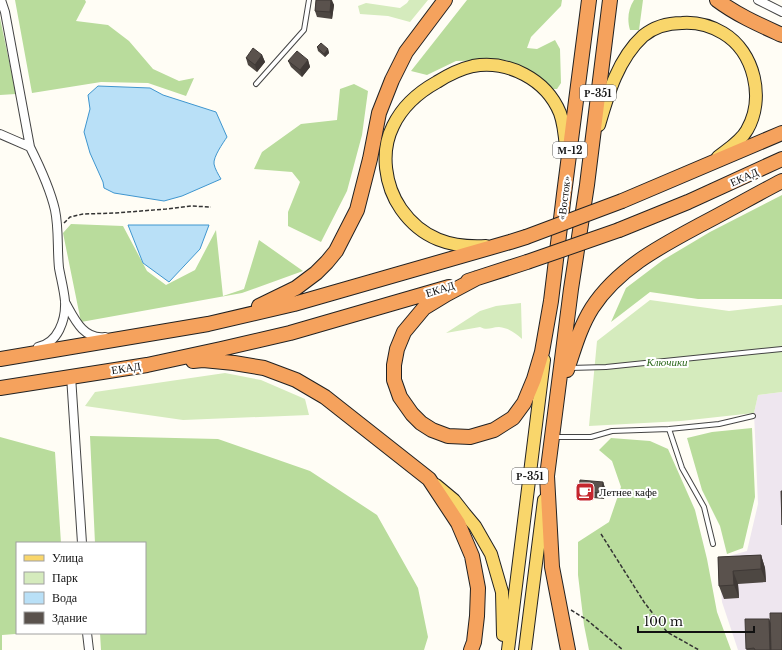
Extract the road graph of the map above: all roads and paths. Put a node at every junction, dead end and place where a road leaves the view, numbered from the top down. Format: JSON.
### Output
{"nodes":[{"id":1,"x":1,"y":0,"type":"edge"},
{"id":2,"x":309,"y":0,"type":"edge"},
{"id":3,"x":445,"y":0,"type":"edge"},
{"id":4,"x":589,"y":0,"type":"edge"},
{"id":5,"x":610,"y":0,"type":"edge"},
{"id":6,"x":717,"y":0,"type":"edge"},
{"id":7,"x":758,"y":0,"type":"edge"},
{"id":8,"x":782,"y":12,"type":"edge"},
{"id":9,"x":782,"y":35,"type":"edge"},
{"id":10,"x":256,"y":84,"type":"dead end"},
{"id":11,"x":0,"y":134,"type":"edge"},
{"id":12,"x":782,"y":134,"type":"edge"},
{"id":13,"x":30,"y":147,"type":"junction"},
{"id":14,"x":782,"y":159,"type":"edge"},
{"id":15,"x":702,"y":168,"type":"junction"},
{"id":16,"x":782,"y":181,"type":"edge"},
{"id":17,"x":587,"y":185,"type":"junction"},
{"id":18,"x":564,"y":194,"type":"junction"},
{"id":19,"x":211,"y":208,"type":"dead end"},
{"id":20,"x":57,"y":230,"type":"junction"},
{"id":21,"x":510,"y":242,"type":"junction"},
{"id":22,"x":477,"y":278,"type":"junction"},
{"id":23,"x":551,"y":301,"type":"junction"},
{"id":24,"x":65,"y":302,"type":"junction"},
{"id":25,"x":208,"y":324,"type":"junction"},
{"id":26,"x":163,"y":331,"type":"junction"},
{"id":27,"x":782,"y":349,"type":"edge"},
{"id":28,"x":0,"y":354,"type":"edge"},
{"id":29,"x":0,"y":359,"type":"edge"},
{"id":30,"x":147,"y":365,"type":"junction"},
{"id":31,"x":565,"y":367,"type":"junction"},
{"id":32,"x":78,"y":376,"type":"junction"},
{"id":33,"x":0,"y":388,"type":"edge"},
{"id":34,"x":753,"y":416,"type":"dead end"},
{"id":35,"x":670,"y":428,"type":"junction"},
{"id":36,"x":552,"y":437,"type":"junction"},
{"id":37,"x":547,"y":476,"type":"junction"},
{"id":38,"x":429,"y":479,"type":"junction"},
{"id":39,"x":601,"y":534,"type":"dead end"},
{"id":40,"x":82,"y":542,"type":"edge"},
{"id":41,"x":713,"y":544,"type":"dead end"},
{"id":42,"x":559,"y":603,"type":"junction"},
{"id":43,"x":88,"y":634,"type":"edge"},
{"id":44,"x":89,"y":650,"type":"edge"},
{"id":45,"x":471,"y":650,"type":"edge"},
{"id":46,"x":504,"y":650,"type":"edge"},
{"id":47,"x":508,"y":650,"type":"edge"},
{"id":48,"x":525,"y":650,"type":"edge"},
{"id":49,"x":568,"y":650,"type":"edge"},
{"id":50,"x":623,"y":650,"type":"edge"},
{"id":51,"x":699,"y":650,"type":"edge"}],
"edges":[{"from":1,"to":13,"type":"street"},
{"from":2,"to":10,"type":"lane"},
{"from":3,"to":25,"type":"highway"},
{"from":4,"to":18,"type":"highway","name":"«Восток»","number":"М-12"},
{"from":5,"to":17,"type":"highway","number":"Р-351"},
{"from":6,"to":9,"type":"highway"},
{"from":7,"to":8,"type":"street"},
{"from":11,"to":13,"type":"street"},
{"from":12,"to":15,"type":"highway"},
{"from":13,"to":20,"type":"street"},
{"from":14,"to":22,"type":"highway","name":"ЕКАД","bridge":true},
{"from":15,"to":17,"type":"main road"},
{"from":15,"to":21,"type":"highway","bridge":true},
{"from":16,"to":31,"type":"highway"},
{"from":17,"to":31,"type":"highway","number":"Р-351"},
{"from":18,"to":21,"type":"main road"},
{"from":18,"to":23,"type":"highway","name":"«Восток»","number":"М-12"},
{"from":19,"to":20,"type":"path"},
{"from":20,"to":24,"type":"street"},
{"from":21,"to":25,"type":"highway"},
{"from":22,"to":23,"type":"highway","name":"«Восток»"},
{"from":22,"to":30,"type":"highway","name":"ЕКАД"},
{"from":23,"to":47,"type":"main road","number":"Р-351"},
{"from":24,"to":26,"type":"street"},
{"from":24,"to":28,"type":"street"},
{"from":25,"to":26,"type":"highway"},
{"from":26,"to":29,"type":"highway"},
{"from":27,"to":31,"type":"lane"},
{"from":30,"to":32,"type":"highway","name":"ЕКАД"},
{"from":30,"to":38,"type":"highway"},
{"from":31,"to":36,"type":"highway","number":"Р-351"},
{"from":32,"to":33,"type":"highway","name":"ЕКАД"},
{"from":32,"to":40,"type":"street"},
{"from":34,"to":35,"type":"lane"},
{"from":35,"to":36,"type":"lane"},
{"from":35,"to":41,"type":"lane"},
{"from":36,"to":37,"type":"highway","number":"Р-351"},
{"from":37,"to":42,"type":"highway"},
{"from":37,"to":48,"type":"main road","number":"Р-351"},
{"from":38,"to":45,"type":"highway"},
{"from":38,"to":46,"type":"main road"},
{"from":39,"to":51,"type":"path"},
{"from":42,"to":49,"type":"highway"},
{"from":42,"to":50,"type":"path"},
{"from":43,"to":44,"type":"street"}]}
